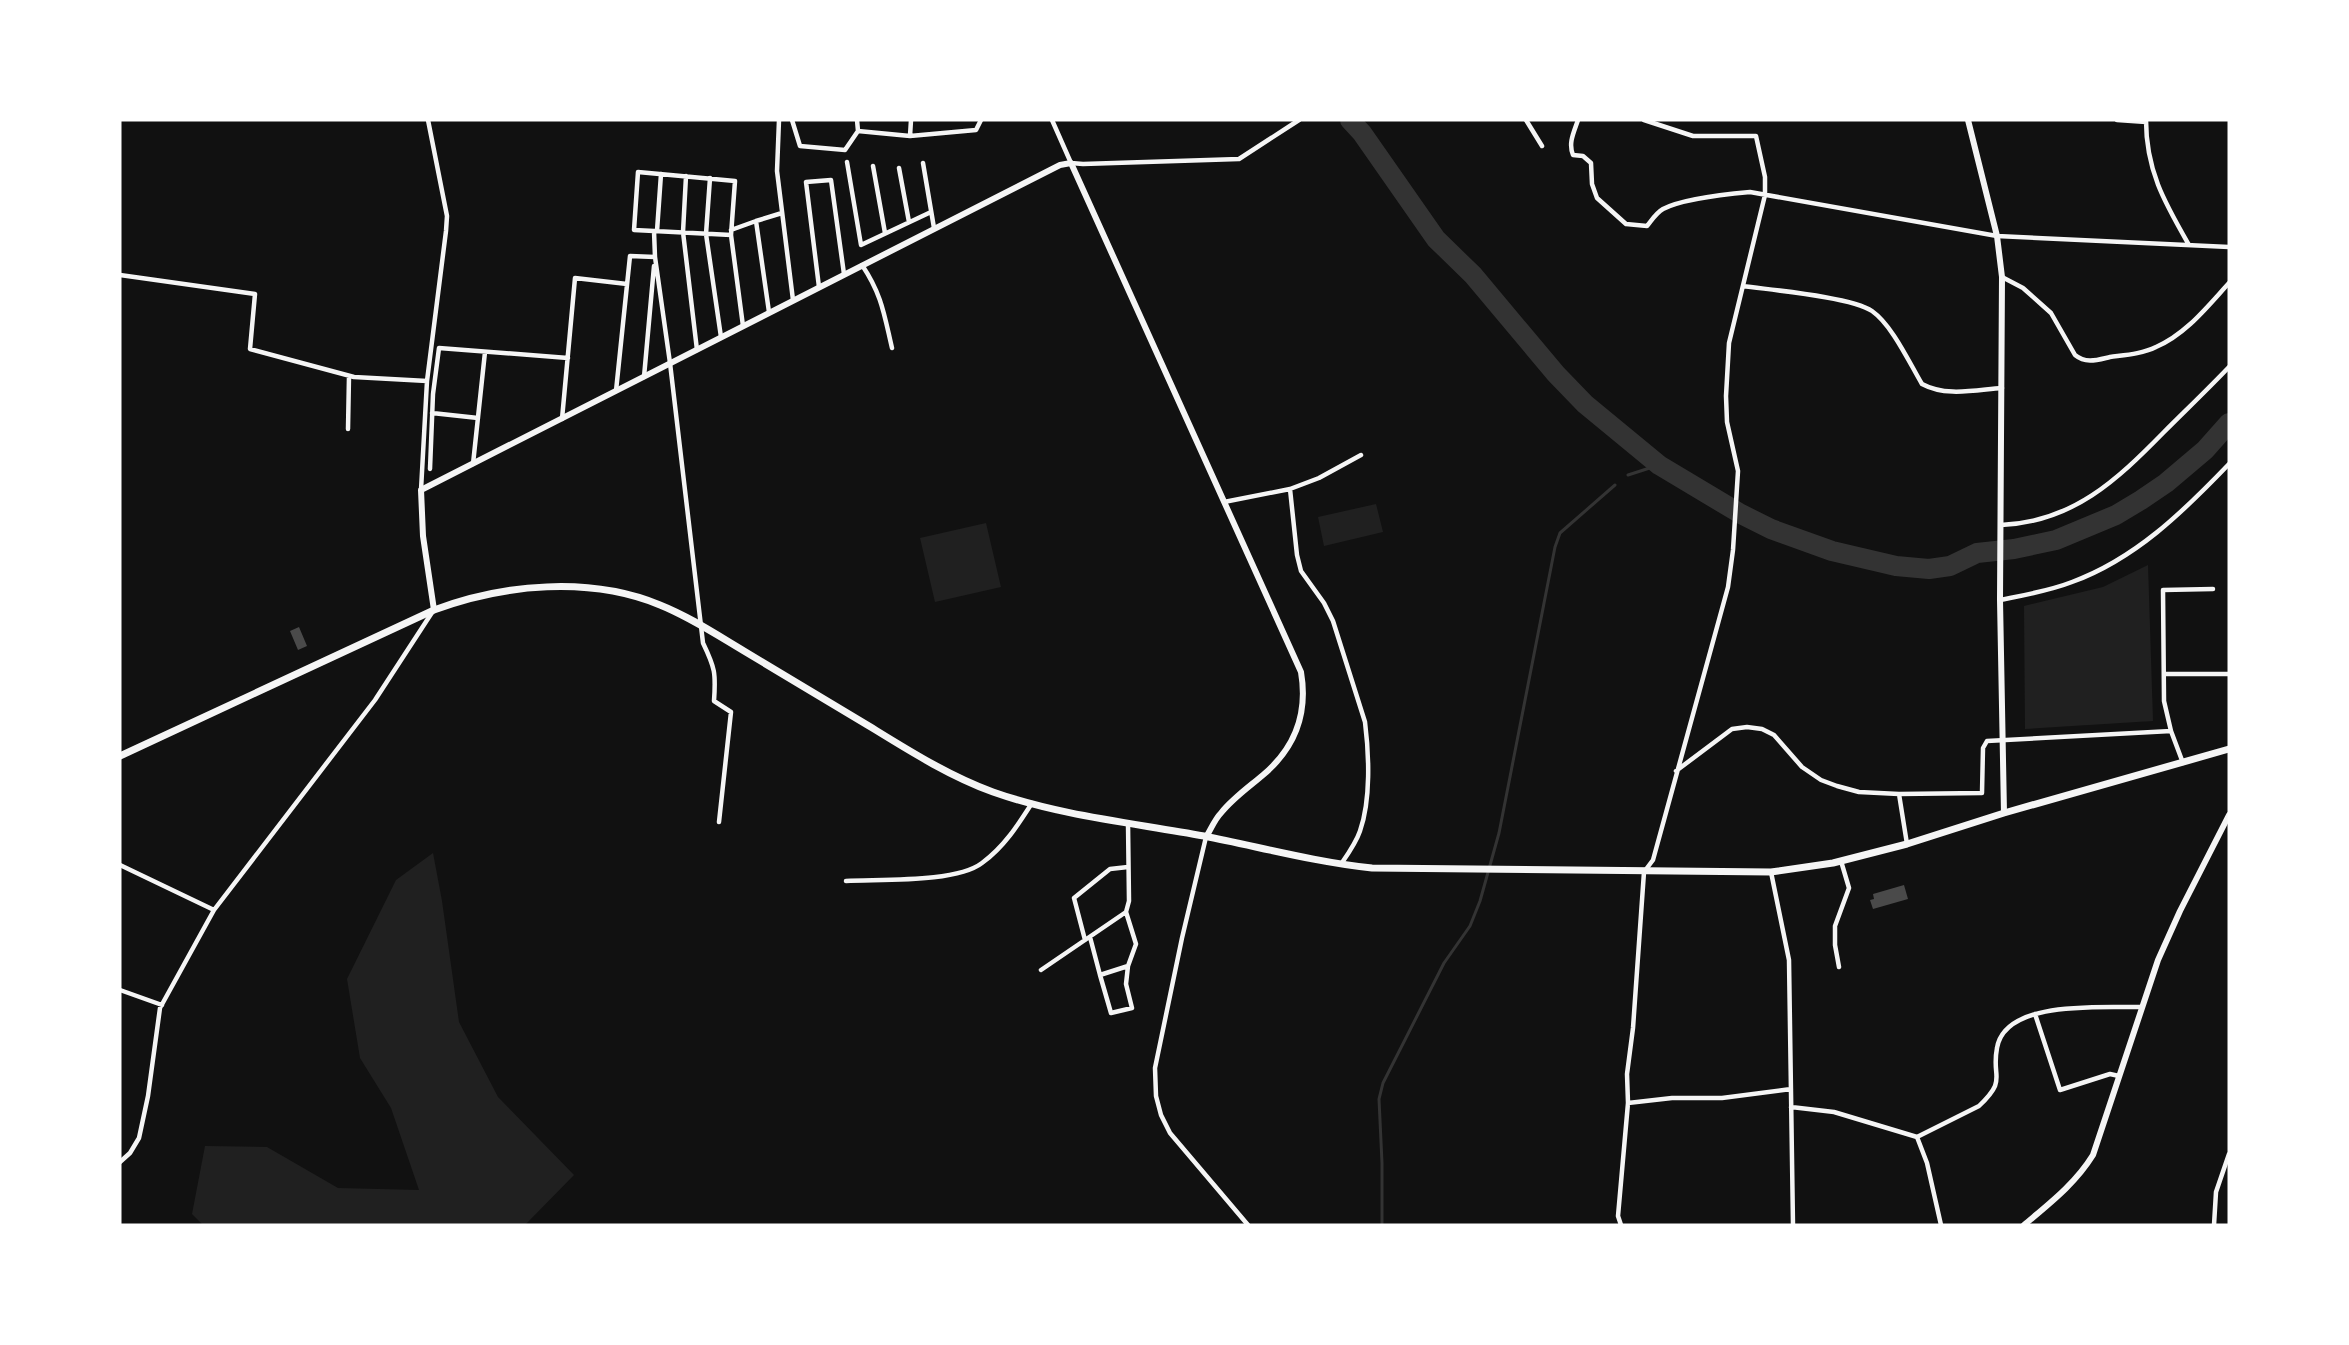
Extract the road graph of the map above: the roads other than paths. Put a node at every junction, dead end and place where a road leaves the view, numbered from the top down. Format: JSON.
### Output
{"nodes":[{"id":1,"x":428,"y":120,"type":"edge"},
{"id":2,"x":779,"y":120,"type":"edge"},
{"id":3,"x":792,"y":120,"type":"edge"},
{"id":4,"x":857,"y":120,"type":"edge"},
{"id":5,"x":911,"y":120,"type":"edge"},
{"id":6,"x":981,"y":120,"type":"edge"},
{"id":7,"x":1052,"y":120,"type":"edge"},
{"id":8,"x":1299,"y":120,"type":"edge"},
{"id":9,"x":1526,"y":120,"type":"edge"},
{"id":10,"x":1578,"y":120,"type":"edge"},
{"id":11,"x":1644,"y":120,"type":"edge"},
{"id":12,"x":1968,"y":120,"type":"edge"},
{"id":13,"x":2117,"y":120,"type":"edge"},
{"id":14,"x":2146,"y":121,"type":"edge"},
{"id":15,"x":858,"y":131,"type":"junction"},
{"id":16,"x":910,"y":136,"type":"junction"},
{"id":17,"x":1542,"y":146,"type":"dead end"},
{"id":18,"x":847,"y":162,"type":"dead end"},
{"id":19,"x":1071,"y":163,"type":"junction"},
{"id":20,"x":923,"y":164,"type":"dead end"},
{"id":21,"x":873,"y":166,"type":"dead end"},
{"id":22,"x":899,"y":168,"type":"dead end"},
{"id":23,"x":661,"y":174,"type":"junction"},
{"id":24,"x":686,"y":176,"type":"junction"},
{"id":25,"x":710,"y":178,"type":"junction"},
{"id":26,"x":1765,"y":195,"type":"junction"},
{"id":27,"x":931,"y":212,"type":"junction"},
{"id":28,"x":782,"y":213,"type":"junction"},
{"id":29,"x":756,"y":221,"type":"junction"},
{"id":30,"x":909,"y":222,"type":"junction"},
{"id":31,"x":934,"y":228,"type":"junction"},
{"id":32,"x":656,"y":231,"type":"junction"},
{"id":33,"x":683,"y":232,"type":"junction"},
{"id":34,"x":731,"y":232,"type":"junction"},
{"id":35,"x":885,"y":233,"type":"junction"},
{"id":36,"x":706,"y":234,"type":"junction"},
{"id":37,"x":1997,"y":236,"type":"junction"},
{"id":38,"x":2189,"y":245,"type":"junction"},
{"id":39,"x":2229,"y":247,"type":"edge"},
{"id":40,"x":655,"y":257,"type":"junction"},
{"id":41,"x":862,"y":265,"type":"junction"},
{"id":42,"x":844,"y":274,"type":"junction"},
{"id":43,"x":120,"y":275,"type":"edge"},
{"id":44,"x":2002,"y":277,"type":"junction"},
{"id":45,"x":2229,"y":283,"type":"edge"},
{"id":46,"x":627,"y":284,"type":"junction"},
{"id":47,"x":1743,"y":286,"type":"junction"},
{"id":48,"x":819,"y":287,"type":"junction"},
{"id":49,"x":793,"y":300,"type":"junction"},
{"id":50,"x":769,"y":312,"type":"junction"},
{"id":51,"x":743,"y":326,"type":"junction"},
{"id":52,"x":721,"y":337,"type":"junction"},
{"id":53,"x":892,"y":348,"type":"dead end"},
{"id":54,"x":697,"y":350,"type":"junction"},
{"id":55,"x":485,"y":352,"type":"junction"},
{"id":56,"x":568,"y":358,"type":"junction"},
{"id":57,"x":670,"y":363,"type":"junction"},
{"id":58,"x":2229,"y":367,"type":"edge"},
{"id":59,"x":348,"y":376,"type":"junction"},
{"id":60,"x":644,"y":377,"type":"junction"},
{"id":61,"x":427,"y":381,"type":"junction"},
{"id":62,"x":2002,"y":388,"type":"junction"},
{"id":63,"x":616,"y":391,"type":"junction"},
{"id":64,"x":432,"y":413,"type":"junction"},
{"id":65,"x":478,"y":417,"type":"junction"},
{"id":66,"x":562,"y":419,"type":"junction"},
{"id":67,"x":348,"y":429,"type":"dead end"},
{"id":68,"x":1361,"y":455,"type":"dead end"},
{"id":69,"x":473,"y":464,"type":"junction"},
{"id":70,"x":2229,"y":464,"type":"edge"},
{"id":71,"x":430,"y":469,"type":"dead end"},
{"id":72,"x":1290,"y":489,"type":"junction"},
{"id":73,"x":421,"y":490,"type":"junction"},
{"id":74,"x":1224,"y":502,"type":"junction"},
{"id":75,"x":2001,"y":527,"type":"junction"},
{"id":76,"x":2213,"y":589,"type":"dead end"},
{"id":77,"x":2000,"y":600,"type":"junction"},
{"id":78,"x":434,"y":610,"type":"junction"},
{"id":79,"x":700,"y":624,"type":"junction"},
{"id":80,"x":2164,"y":674,"type":"junction"},
{"id":81,"x":2229,"y":674,"type":"edge"},
{"id":82,"x":2171,"y":730,"type":"junction"},
{"id":83,"x":2003,"y":741,"type":"junction"},
{"id":84,"x":2229,"y":750,"type":"edge"},
{"id":85,"x":120,"y":756,"type":"edge"},
{"id":86,"x":2183,"y":763,"type":"junction"},
{"id":87,"x":1676,"y":771,"type":"junction"},
{"id":88,"x":1899,"y":794,"type":"junction"},
{"id":89,"x":1032,"y":802,"type":"junction"},
{"id":90,"x":2004,"y":813,"type":"junction"},
{"id":91,"x":2229,"y":815,"type":"edge"},
{"id":92,"x":719,"y":822,"type":"dead end"},
{"id":93,"x":1128,"y":823,"type":"junction"},
{"id":94,"x":1206,"y":837,"type":"junction"},
{"id":95,"x":1907,"y":844,"type":"junction"},
{"id":96,"x":1841,"y":861,"type":"junction"},
{"id":97,"x":1341,"y":864,"type":"junction"},
{"id":98,"x":120,"y":865,"type":"edge"},
{"id":99,"x":1128,"y":867,"type":"junction"},
{"id":100,"x":1644,"y":872,"type":"junction"},
{"id":101,"x":1771,"y":872,"type":"junction"},
{"id":102,"x":846,"y":881,"type":"dead end"},
{"id":103,"x":214,"y":910,"type":"junction"},
{"id":104,"x":1126,"y":912,"type":"junction"},
{"id":105,"x":1087,"y":938,"type":"junction"},
{"id":106,"x":1128,"y":966,"type":"junction"},
{"id":107,"x":1839,"y":967,"type":"dead end"},
{"id":108,"x":1041,"y":970,"type":"dead end"},
{"id":109,"x":1100,"y":975,"type":"junction"},
{"id":110,"x":120,"y":990,"type":"edge"},
{"id":111,"x":162,"y":1005,"type":"junction"},
{"id":112,"x":2141,"y":1007,"type":"junction"},
{"id":113,"x":2034,"y":1014,"type":"junction"},
{"id":114,"x":2120,"y":1076,"type":"junction"},
{"id":115,"x":1791,"y":1089,"type":"junction"},
{"id":116,"x":1628,"y":1103,"type":"junction"},
{"id":117,"x":1791,"y":1107,"type":"junction"},
{"id":118,"x":1917,"y":1137,"type":"junction"},
{"id":119,"x":2229,"y":1154,"type":"edge"},
{"id":120,"x":120,"y":1162,"type":"edge"},
{"id":121,"x":1248,"y":1225,"type":"edge"},
{"id":122,"x":1620,"y":1225,"type":"edge"},
{"id":123,"x":1793,"y":1225,"type":"edge"},
{"id":124,"x":1941,"y":1225,"type":"edge"},
{"id":125,"x":2024,"y":1225,"type":"edge"},
{"id":126,"x":2214,"y":1225,"type":"edge"}],
"edges":[{"from":1,"to":61,"type":"street"},
{"from":2,"to":28,"type":"street"},
{"from":3,"to":15,"type":"street"},
{"from":4,"to":15,"type":"street"},
{"from":5,"to":16,"type":"street"},
{"from":6,"to":16,"type":"street"},
{"from":7,"to":19,"type":"street"},
{"from":8,"to":19,"type":"street"},
{"from":9,"to":17,"type":"street"},
{"from":10,"to":26,"type":"street"},
{"from":11,"to":26,"type":"street"},
{"from":12,"to":37,"type":"street"},
{"from":13,"to":14,"type":"street"},
{"from":14,"to":38,"type":"street"},
{"from":15,"to":16,"type":"street"},
{"from":18,"to":35,"type":"street"},
{"from":19,"to":31,"type":"street"},
{"from":19,"to":74,"type":"street"},
{"from":20,"to":27,"type":"street"},
{"from":21,"to":35,"type":"street"},
{"from":22,"to":30,"type":"street"},
{"from":23,"to":24,"type":"street"},
{"from":23,"to":32,"type":"street"},
{"from":23,"to":32,"type":"street"},
{"from":24,"to":25,"type":"street"},
{"from":24,"to":33,"type":"street"},
{"from":25,"to":34,"type":"street"},
{"from":25,"to":36,"type":"street"},
{"from":26,"to":37,"type":"street"},
{"from":26,"to":47,"type":"street"},
{"from":27,"to":30,"type":"street"},
{"from":27,"to":31,"type":"street"},
{"from":28,"to":29,"type":"street"},
{"from":28,"to":49,"type":"street"},
{"from":29,"to":34,"type":"street"},
{"from":29,"to":50,"type":"street"},
{"from":30,"to":35,"type":"street"},
{"from":31,"to":41,"type":"street"},
{"from":32,"to":33,"type":"street"},
{"from":32,"to":40,"type":"street"},
{"from":33,"to":36,"type":"street"},
{"from":33,"to":54,"type":"street"},
{"from":34,"to":36,"type":"street"},
{"from":34,"to":51,"type":"street"},
{"from":36,"to":52,"type":"street"},
{"from":37,"to":38,"type":"street"},
{"from":37,"to":44,"type":"street"},
{"from":38,"to":39,"type":"street"},
{"from":40,"to":46,"type":"street"},
{"from":40,"to":57,"type":"street"},
{"from":40,"to":60,"type":"street"},
{"from":41,"to":42,"type":"street"},
{"from":41,"to":53,"type":"street"},
{"from":42,"to":48,"type":"street"},
{"from":42,"to":48,"type":"street"},
{"from":43,"to":59,"type":"street"},
{"from":44,"to":45,"type":"street"},
{"from":44,"to":62,"type":"street"},
{"from":46,"to":56,"type":"street"},
{"from":46,"to":63,"type":"street"},
{"from":47,"to":62,"type":"street"},
{"from":47,"to":87,"type":"street"},
{"from":48,"to":49,"type":"street"},
{"from":49,"to":50,"type":"street"},
{"from":50,"to":51,"type":"street"},
{"from":51,"to":52,"type":"street"},
{"from":52,"to":54,"type":"street"},
{"from":54,"to":57,"type":"street"},
{"from":55,"to":56,"type":"street"},
{"from":55,"to":64,"type":"street"},
{"from":55,"to":65,"type":"street"},
{"from":56,"to":66,"type":"street"},
{"from":57,"to":60,"type":"street"},
{"from":57,"to":79,"type":"street"},
{"from":58,"to":75,"type":"street"},
{"from":59,"to":61,"type":"street"},
{"from":59,"to":67,"type":"street"},
{"from":60,"to":63,"type":"street"},
{"from":61,"to":73,"type":"street"},
{"from":62,"to":75,"type":"street"},
{"from":63,"to":66,"type":"street"},
{"from":64,"to":65,"type":"street"},
{"from":64,"to":71,"type":"street"},
{"from":65,"to":69,"type":"street"},
{"from":66,"to":69,"type":"street"},
{"from":68,"to":72,"type":"street"},
{"from":69,"to":73,"type":"street"},
{"from":70,"to":77,"type":"street"},
{"from":72,"to":74,"type":"street"},
{"from":72,"to":97,"type":"street"},
{"from":73,"to":78,"type":"street"},
{"from":74,"to":94,"type":"street"},
{"from":75,"to":77,"type":"street"},
{"from":76,"to":80,"type":"street"},
{"from":77,"to":83,"type":"street"},
{"from":78,"to":79,"type":"main road"},
{"from":78,"to":85,"type":"main road"},
{"from":78,"to":103,"type":"street"},
{"from":79,"to":89,"type":"main road"},
{"from":79,"to":92,"type":"street"},
{"from":80,"to":81,"type":"street"},
{"from":80,"to":82,"type":"street"},
{"from":82,"to":83,"type":"street"},
{"from":82,"to":86,"type":"street"},
{"from":83,"to":88,"type":"street"},
{"from":83,"to":90,"type":"street"},
{"from":84,"to":86,"type":"main road"},
{"from":86,"to":90,"type":"main road"},
{"from":87,"to":88,"type":"street"},
{"from":87,"to":100,"type":"street"},
{"from":88,"to":95,"type":"street"},
{"from":89,"to":93,"type":"main road"},
{"from":89,"to":102,"type":"street"},
{"from":90,"to":95,"type":"main road"},
{"from":91,"to":112,"type":"street"},
{"from":93,"to":94,"type":"main road"},
{"from":93,"to":99,"type":"street"},
{"from":94,"to":97,"type":"main road"},
{"from":94,"to":121,"type":"street"},
{"from":95,"to":96,"type":"main road"},
{"from":96,"to":101,"type":"main road"},
{"from":96,"to":107,"type":"street"},
{"from":97,"to":100,"type":"main road"},
{"from":98,"to":103,"type":"street"},
{"from":99,"to":104,"type":"street"},
{"from":99,"to":105,"type":"street"},
{"from":100,"to":101,"type":"main road"},
{"from":100,"to":116,"type":"street"},
{"from":101,"to":115,"type":"street"},
{"from":103,"to":111,"type":"street"},
{"from":104,"to":105,"type":"street"},
{"from":104,"to":106,"type":"street"},
{"from":105,"to":108,"type":"street"},
{"from":105,"to":109,"type":"street"},
{"from":106,"to":109,"type":"street"},
{"from":106,"to":109,"type":"street"},
{"from":110,"to":111,"type":"street"},
{"from":111,"to":120,"type":"street"},
{"from":112,"to":113,"type":"street"},
{"from":112,"to":114,"type":"street"},
{"from":113,"to":114,"type":"street"},
{"from":113,"to":118,"type":"street"},
{"from":114,"to":125,"type":"street"},
{"from":115,"to":116,"type":"street"},
{"from":115,"to":117,"type":"street"},
{"from":116,"to":122,"type":"street"},
{"from":117,"to":118,"type":"street"},
{"from":117,"to":123,"type":"street"},
{"from":118,"to":124,"type":"street"},
{"from":119,"to":126,"type":"street"}]}
